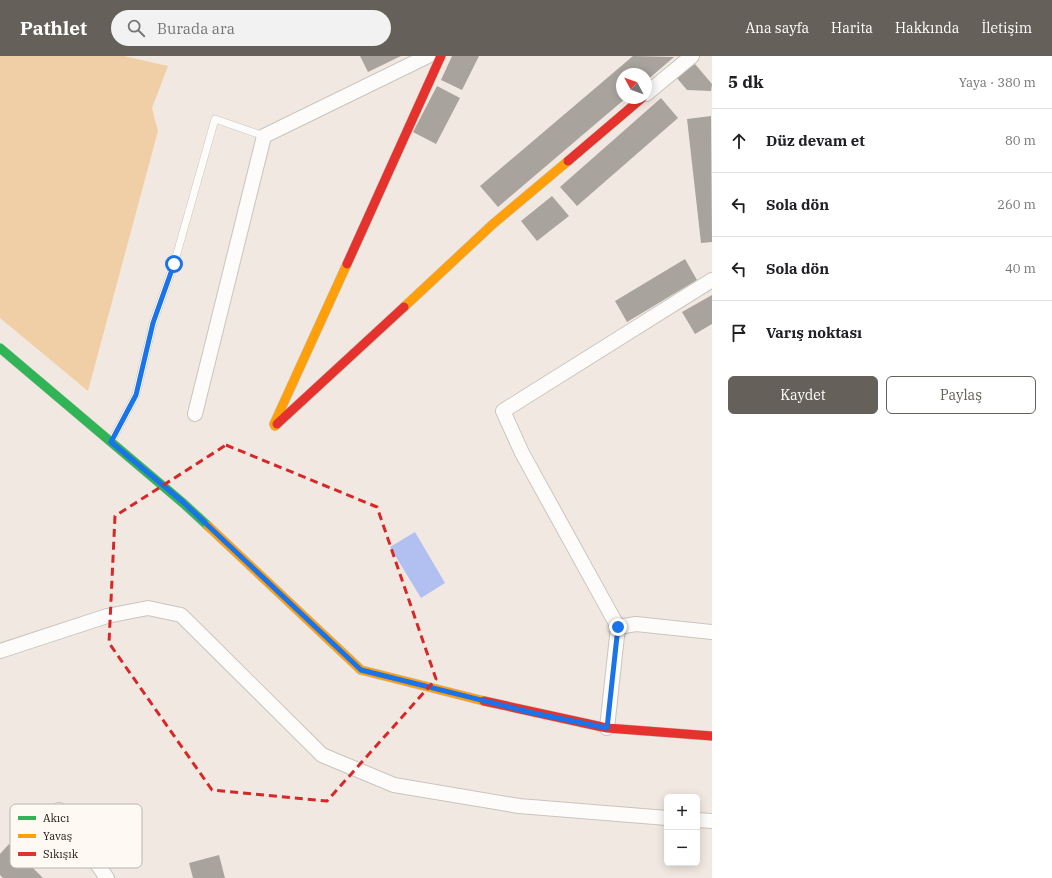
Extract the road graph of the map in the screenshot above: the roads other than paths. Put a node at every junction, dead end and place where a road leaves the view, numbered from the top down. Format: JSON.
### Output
{"nodes":[{"id":1,"x":428,"y":56,"type":"edge"},
{"id":2,"x":441,"y":56,"type":"edge"},
{"id":3,"x":692,"y":56,"type":"edge"},
{"id":4,"x":652,"y":89,"type":"edge"},
{"id":5,"x":635,"y":104,"type":"edge"},
{"id":6,"x":264,"y":136,"type":"junction"},
{"id":7,"x":712,"y":280,"type":"edge"},
{"id":8,"x":0,"y":348,"type":"edge"},
{"id":9,"x":195,"y":414,"type":"dead end"},
{"id":10,"x":111,"y":442,"type":"junction"},
{"id":11,"x":618,"y":627,"type":"junction"},
{"id":12,"x":712,"y":632,"type":"edge"},
{"id":13,"x":0,"y":651,"type":"edge"},
{"id":14,"x":607,"y":728,"type":"junction"},
{"id":15,"x":712,"y":736,"type":"edge"},
{"id":16,"x":664,"y":818,"type":"edge"},
{"id":17,"x":700,"y":820,"type":"edge"},
{"id":18,"x":712,"y":821,"type":"edge"},
{"id":19,"x":100,"y":868,"type":"edge"},
{"id":20,"x":107,"y":878,"type":"edge"}],
"edges":[{"from":1,"to":6,"type":"street"},
{"from":2,"to":5,"type":"street"},
{"from":3,"to":4,"type":"street"},
{"from":6,"to":9,"type":"street"},
{"from":6,"to":10,"type":"lane"},
{"from":7,"to":11,"type":"street"},
{"from":8,"to":10,"type":"street"},
{"from":10,"to":14,"type":"street"},
{"from":11,"to":12,"type":"street"},
{"from":11,"to":14,"type":"street"},
{"from":13,"to":16,"type":"street"},
{"from":14,"to":15,"type":"street"},
{"from":17,"to":18,"type":"street"},
{"from":19,"to":20,"type":"street"}]}
